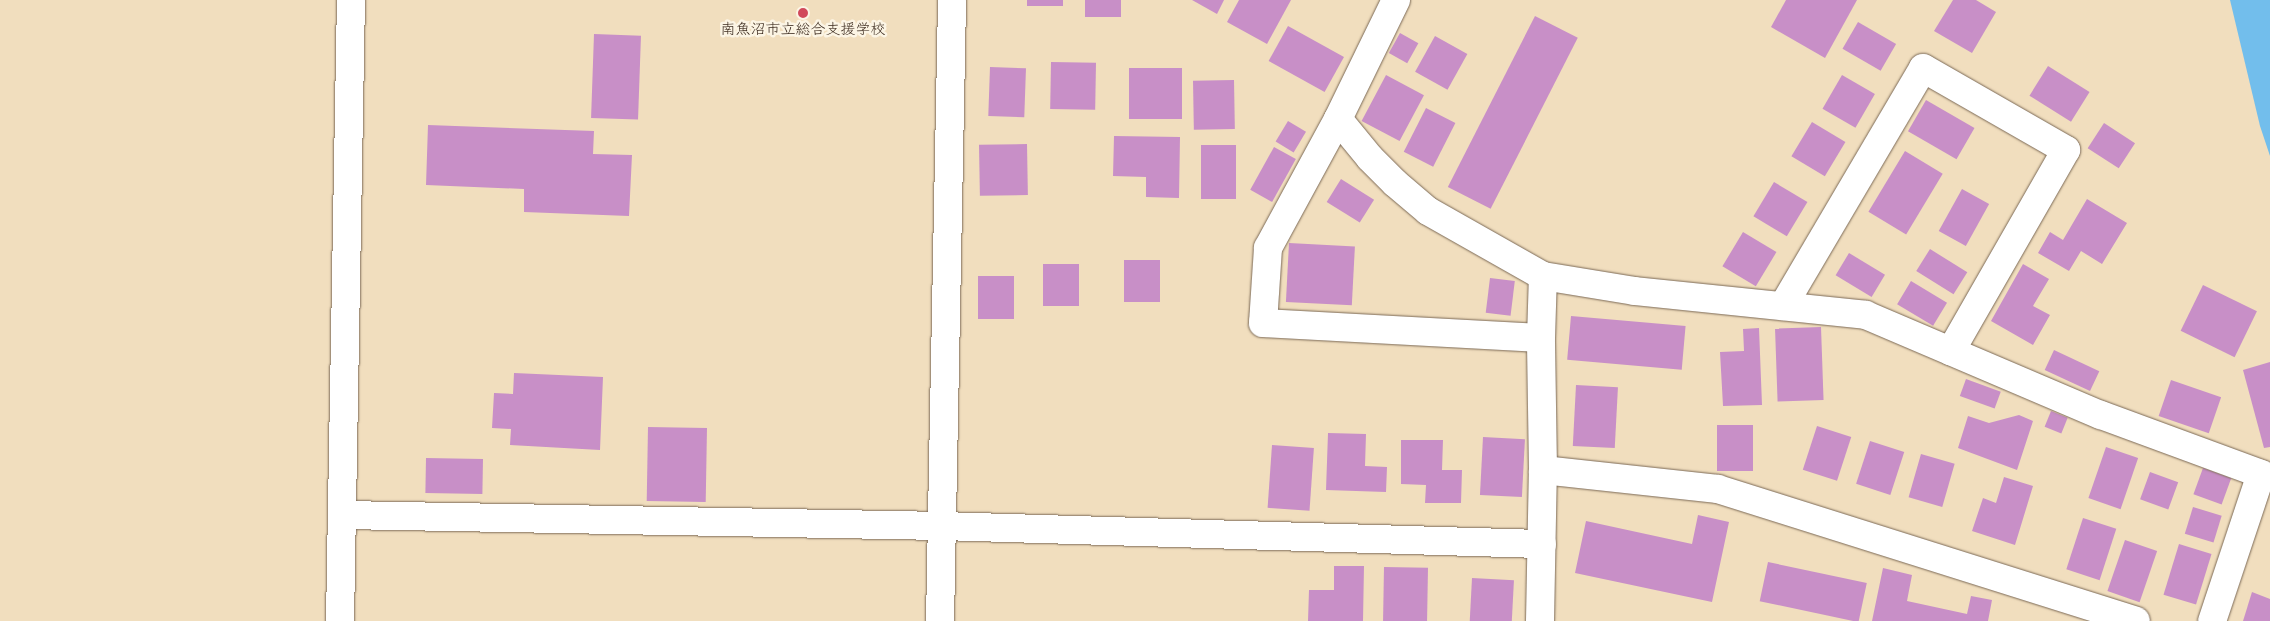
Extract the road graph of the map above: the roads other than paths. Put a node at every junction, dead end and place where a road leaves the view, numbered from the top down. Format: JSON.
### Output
{"nodes":[{"id":1,"x":351,"y":0,"type":"edge"},
{"id":2,"x":952,"y":0,"type":"edge"},
{"id":3,"x":1385,"y":4,"type":"edge"},
{"id":4,"x":1338,"y":118,"type":"junction"},
{"id":5,"x":1543,"y":276,"type":"junction"},
{"id":6,"x":1784,"y":306,"type":"junction"},
{"id":7,"x":1541,"y":338,"type":"junction"},
{"id":8,"x":1951,"y":351,"type":"junction"},
{"id":9,"x":1543,"y":470,"type":"junction"},
{"id":10,"x":343,"y":515,"type":"junction"},
{"id":11,"x":941,"y":526,"type":"junction"},
{"id":12,"x":1542,"y":544,"type":"junction"},
{"id":13,"x":340,"y":621,"type":"edge"},
{"id":14,"x":940,"y":621,"type":"edge"},
{"id":15,"x":1540,"y":621,"type":"edge"},
{"id":16,"x":2136,"y":621,"type":"edge"},
{"id":17,"x":2212,"y":621,"type":"edge"}],
"edges":[{"from":1,"to":10,"type":"street"},
{"from":2,"to":11,"type":"street"},
{"from":3,"to":4,"type":"street"},
{"from":4,"to":5,"type":"street"},
{"from":4,"to":7,"type":"street"},
{"from":5,"to":6,"type":"street"},
{"from":5,"to":7,"type":"street"},
{"from":6,"to":8,"type":"street"},
{"from":6,"to":8,"type":"street"},
{"from":7,"to":9,"type":"street"},
{"from":8,"to":17,"type":"street"},
{"from":9,"to":12,"type":"street"},
{"from":9,"to":16,"type":"street"},
{"from":10,"to":11,"type":"street"},
{"from":10,"to":13,"type":"street"},
{"from":11,"to":12,"type":"street"},
{"from":11,"to":14,"type":"street"},
{"from":12,"to":15,"type":"street"}]}
